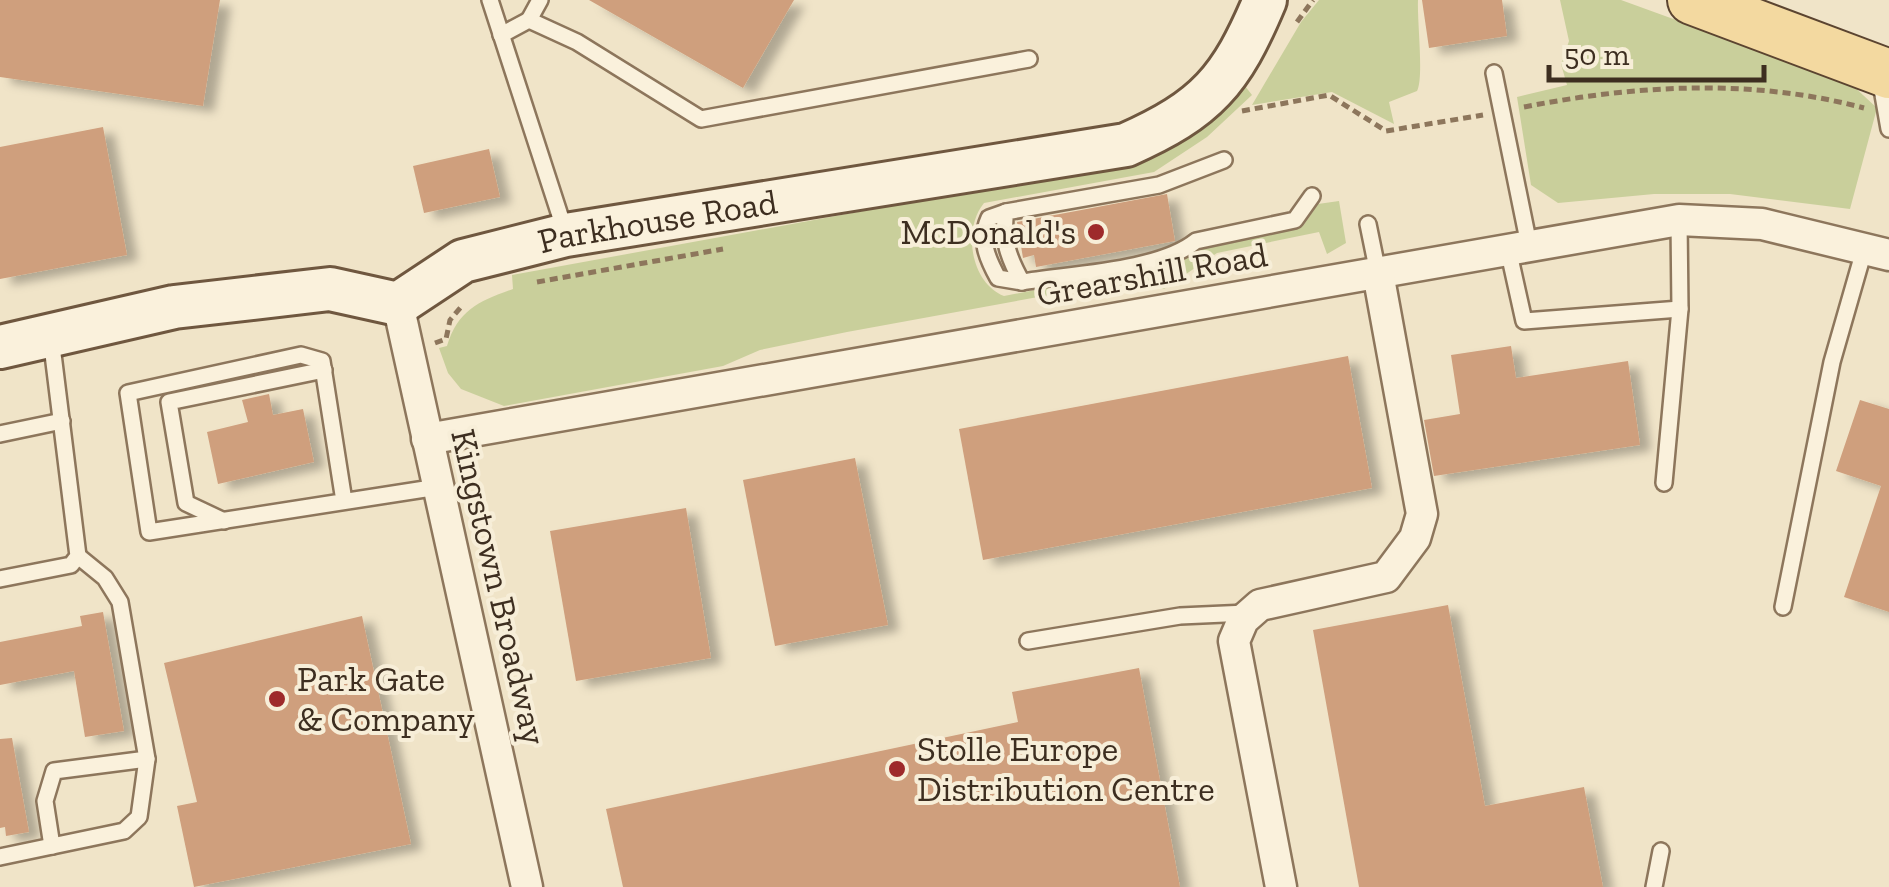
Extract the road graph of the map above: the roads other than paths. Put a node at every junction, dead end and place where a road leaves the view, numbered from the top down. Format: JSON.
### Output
{"nodes":[{"id":1,"x":490,"y":0,"type":"edge"},
{"id":2,"x":540,"y":0,"type":"edge"},
{"id":3,"x":1692,"y":0,"type":"edge"},
{"id":4,"x":1257,"y":7,"type":"edge"},
{"id":5,"x":529,"y":20,"type":"junction"},
{"id":6,"x":501,"y":35,"type":"junction"},
{"id":7,"x":1029,"y":58,"type":"dead end"},
{"id":8,"x":1494,"y":72,"type":"dead end"},
{"id":9,"x":1886,"y":97,"type":"edge"},
{"id":10,"x":1224,"y":160,"type":"dead end"},
{"id":11,"x":1312,"y":196,"type":"dead end"},
{"id":12,"x":1679,"y":220,"type":"junction"},
{"id":13,"x":1368,"y":224,"type":"dead end"},
{"id":14,"x":566,"y":235,"type":"junction"},
{"id":15,"x":1518,"y":247,"type":"junction"},
{"id":16,"x":1877,"y":251,"type":"edge"},
{"id":17,"x":1378,"y":273,"type":"junction"},
{"id":18,"x":398,"y":304,"type":"junction"},
{"id":19,"x":1680,"y":308,"type":"junction"},
{"id":20,"x":50,"y":338,"type":"junction"},
{"id":21,"x":0,"y":347,"type":"edge"},
{"id":22,"x":324,"y":370,"type":"junction"},
{"id":23,"x":62,"y":422,"type":"junction"},
{"id":24,"x":0,"y":434,"type":"edge"},
{"id":25,"x":427,"y":439,"type":"junction"},
{"id":26,"x":1664,"y":483,"type":"dead end"},
{"id":27,"x":438,"y":487,"type":"junction"},
{"id":28,"x":344,"y":502,"type":"junction"},
{"id":29,"x":224,"y":521,"type":"junction"},
{"id":30,"x":78,"y":556,"type":"junction"},
{"id":31,"x":0,"y":580,"type":"edge"},
{"id":32,"x":1783,"y":607,"type":"dead end"},
{"id":33,"x":1251,"y":613,"type":"junction"},
{"id":34,"x":1028,"y":641,"type":"dead end"},
{"id":35,"x":147,"y":759,"type":"junction"},
{"id":36,"x":52,"y":846,"type":"junction"},
{"id":37,"x":1660,"y":851,"type":"dead end"},
{"id":38,"x":0,"y":857,"type":"edge"},
{"id":39,"x":527,"y":887,"type":"edge"},
{"id":40,"x":1280,"y":887,"type":"edge"},
{"id":41,"x":1654,"y":887,"type":"edge"}],
"edges":[{"from":1,"to":6,"type":"lane"},
{"from":2,"to":5,"type":"lane"},
{"from":3,"to":9,"type":"main road"},
{"from":4,"to":14,"type":"street","name":"Parkhouse Road"},
{"from":5,"to":6,"type":"lane"},
{"from":5,"to":7,"type":"lane"},
{"from":6,"to":14,"type":"lane"},
{"from":8,"to":15,"type":"lane"},
{"from":10,"to":11,"type":"lane"},
{"from":12,"to":15,"type":"street","name":"Grearshill Road"},
{"from":12,"to":16,"type":"street","name":"Grearshill Road"},
{"from":12,"to":19,"type":"lane"},
{"from":13,"to":17,"type":"lane"},
{"from":14,"to":18,"type":"street","name":"Parkhouse Road"},
{"from":15,"to":17,"type":"street","name":"Grearshill Road"},
{"from":15,"to":19,"type":"lane"},
{"from":16,"to":32,"type":"lane"},
{"from":17,"to":25,"type":"street","name":"Grearshill Road"},
{"from":17,"to":33,"type":"street"},
{"from":18,"to":20,"type":"street"},
{"from":18,"to":25,"type":"street","name":"Kingstown Broadway"},
{"from":19,"to":26,"type":"lane"},
{"from":20,"to":21,"type":"street"},
{"from":20,"to":23,"type":"lane"},
{"from":22,"to":28,"type":"lane"},
{"from":22,"to":29,"type":"lane"},
{"from":22,"to":29,"type":"lane"},
{"from":23,"to":24,"type":"lane"},
{"from":23,"to":30,"type":"lane"},
{"from":25,"to":27,"type":"street","name":"Kingstown Broadway"},
{"from":27,"to":28,"type":"lane"},
{"from":27,"to":39,"type":"street","name":"Kingstown Broadway"},
{"from":28,"to":29,"type":"lane"},
{"from":30,"to":31,"type":"lane"},
{"from":30,"to":35,"type":"lane"},
{"from":33,"to":34,"type":"lane"},
{"from":33,"to":40,"type":"street"},
{"from":35,"to":36,"type":"lane"},
{"from":35,"to":36,"type":"lane"},
{"from":36,"to":38,"type":"lane"},
{"from":37,"to":41,"type":"lane"}]}
